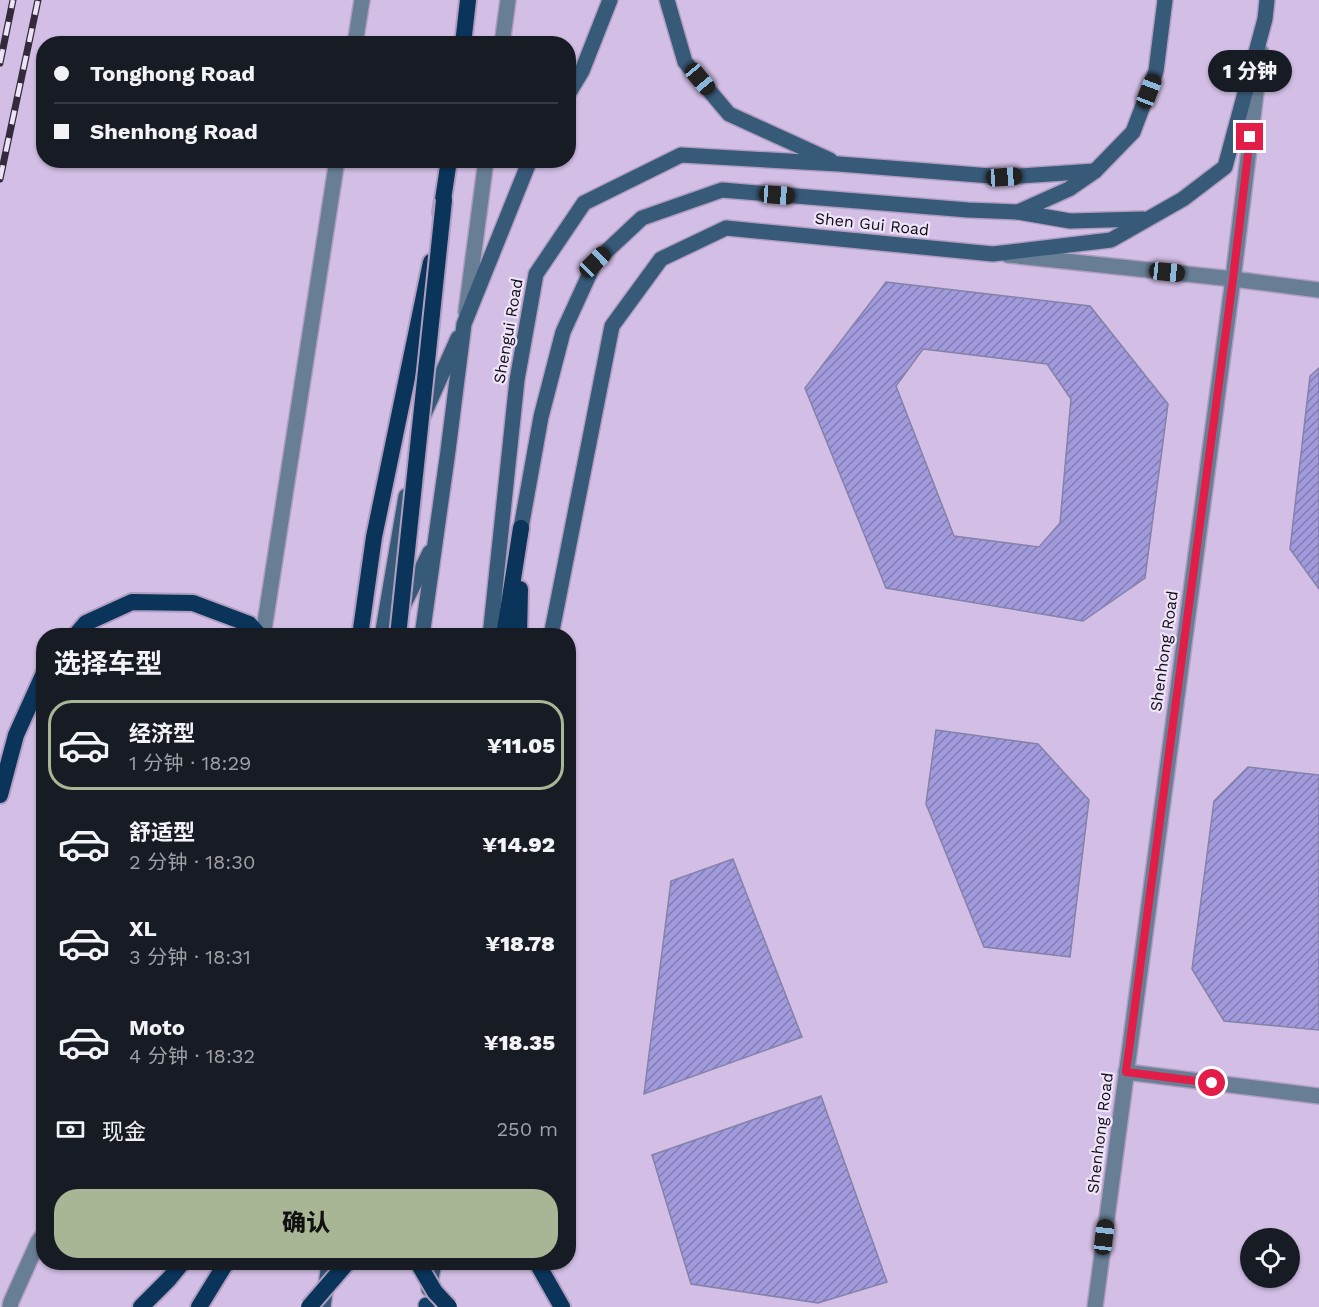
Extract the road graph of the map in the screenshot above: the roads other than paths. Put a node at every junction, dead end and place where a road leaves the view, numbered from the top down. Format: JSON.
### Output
{"nodes":[{"id":1,"x":362,"y":0,"type":"edge"},
{"id":2,"x":468,"y":0,"type":"edge"},
{"id":3,"x":508,"y":0,"type":"edge"},
{"id":4,"x":610,"y":0,"type":"edge"},
{"id":5,"x":1165,"y":0,"type":"edge"},
{"id":6,"x":1267,"y":0,"type":"edge"},
{"id":7,"x":670,"y":4,"type":"edge"},
{"id":8,"x":1265,"y":19,"type":"junction"},
{"id":9,"x":356,"y":36,"type":"edge"},
{"id":10,"x":464,"y":36,"type":"edge"},
{"id":11,"x":503,"y":36,"type":"edge"},
{"id":12,"x":576,"y":81,"type":"edge"},
{"id":13,"x":839,"y":164,"type":"junction"},
{"id":14,"x":336,"y":168,"type":"edge"},
{"id":15,"x":448,"y":168,"type":"edge"},
{"id":16,"x":485,"y":168,"type":"edge"},
{"id":17,"x":527,"y":168,"type":"edge"},
{"id":18,"x":1095,"y":171,"type":"junction"},
{"id":19,"x":444,"y":200,"type":"junction"},
{"id":20,"x":1018,"y":213,"type":"junction"},
{"id":21,"x":1147,"y":219,"type":"junction"},
{"id":22,"x":993,"y":254,"type":"junction"},
{"id":23,"x":1233,"y":279,"type":"junction"},
{"id":24,"x":1319,"y":290,"type":"edge"},
{"id":25,"x":464,"y":324,"type":"junction"},
{"id":26,"x":521,"y":528,"type":"junction"},
{"id":27,"x":436,"y":542,"type":"junction"},
{"id":28,"x":82,"y":628,"type":"edge"},
{"id":29,"x":253,"y":628,"type":"edge"},
{"id":30,"x":263,"y":628,"type":"edge"},
{"id":31,"x":361,"y":628,"type":"edge"},
{"id":32,"x":383,"y":628,"type":"edge"},
{"id":33,"x":392,"y":628,"type":"edge"},
{"id":34,"x":399,"y":628,"type":"edge"},
{"id":35,"x":423,"y":628,"type":"edge"},
{"id":36,"x":491,"y":628,"type":"edge"},
{"id":37,"x":505,"y":628,"type":"edge"},
{"id":38,"x":519,"y":628,"type":"edge"},
{"id":39,"x":552,"y":628,"type":"edge"},
{"id":40,"x":36,"y":691,"type":"edge"},
{"id":41,"x":0,"y":795,"type":"edge"},
{"id":42,"x":1126,"y":1072,"type":"junction"},
{"id":43,"x":1319,"y":1096,"type":"edge"},
{"id":44,"x":36,"y":1247,"type":"edge"},
{"id":45,"x":176,"y":1270,"type":"edge"},
{"id":46,"x":222,"y":1270,"type":"edge"},
{"id":47,"x":328,"y":1270,"type":"edge"},
{"id":48,"x":341,"y":1270,"type":"edge"},
{"id":49,"x":422,"y":1270,"type":"edge"},
{"id":50,"x":433,"y":1270,"type":"edge"},
{"id":51,"x":541,"y":1270,"type":"edge"},
{"id":52,"x":426,"y":1306,"type":"edge"},
{"id":53,"x":10,"y":1307,"type":"edge"},
{"id":54,"x":141,"y":1307,"type":"edge"},
{"id":55,"x":199,"y":1307,"type":"edge"},
{"id":56,"x":309,"y":1307,"type":"edge"},
{"id":57,"x":323,"y":1307,"type":"edge"},
{"id":58,"x":448,"y":1307,"type":"edge"},
{"id":59,"x":562,"y":1307,"type":"edge"},
{"id":60,"x":1095,"y":1307,"type":"edge"}],
"edges":[{"from":1,"to":9,"type":"street"},
{"from":2,"to":10,"type":"highway"},
{"from":3,"to":11,"type":"street"},
{"from":4,"to":12,"type":"main road"},
{"from":5,"to":18,"type":"main road"},
{"from":6,"to":8,"type":"main road","name":"Shenhong Road"},
{"from":7,"to":13,"type":"main road","name":"Shengui Road"},
{"from":8,"to":21,"type":"main road"},
{"from":8,"to":23,"type":"street","name":"Shenhong Road"},
{"from":13,"to":18,"type":"main road","name":"Shengui Road"},
{"from":13,"to":36,"type":"main road","name":"Shengui Road"},
{"from":14,"to":30,"type":"street"},
{"from":15,"to":19,"type":"highway"},
{"from":16,"to":25,"type":"street","name":"Shengui Road"},
{"from":17,"to":25,"type":"main road","name":"Shengui Road"},
{"from":18,"to":20,"type":"main road"},
{"from":19,"to":31,"type":"highway","bridge":true},
{"from":19,"to":34,"type":"highway","bridge":true},
{"from":20,"to":21,"type":"main road"},
{"from":20,"to":26,"type":"main road"},
{"from":21,"to":22,"type":"main road"},
{"from":22,"to":23,"type":"street","name":"Shen Gui Road"},
{"from":22,"to":39,"type":"main road","name":"Shen Gui Road"},
{"from":23,"to":24,"type":"street","name":"Shen Gui Road"},
{"from":23,"to":42,"type":"street","name":"Shenhong Road"},
{"from":25,"to":27,"type":"main road","name":"Shengui Road"},
{"from":25,"to":32,"type":"main road"},
{"from":26,"to":37,"type":"highway"},
{"from":26,"to":38,"type":"highway"},
{"from":27,"to":33,"type":"main road"},
{"from":27,"to":35,"type":"main road","name":"Shengui Road"},
{"from":28,"to":29,"type":"highway"},
{"from":40,"to":41,"type":"highway"},
{"from":42,"to":43,"type":"street"},
{"from":42,"to":60,"type":"street","name":"Shenhong Road"},
{"from":44,"to":53,"type":"street"},
{"from":45,"to":54,"type":"highway"},
{"from":46,"to":55,"type":"highway"},
{"from":47,"to":57,"type":"main road"},
{"from":48,"to":56,"type":"highway","bridge":true},
{"from":49,"to":58,"type":"highway","bridge":true},
{"from":50,"to":52,"type":"main road"},
{"from":51,"to":59,"type":"highway"}]}
